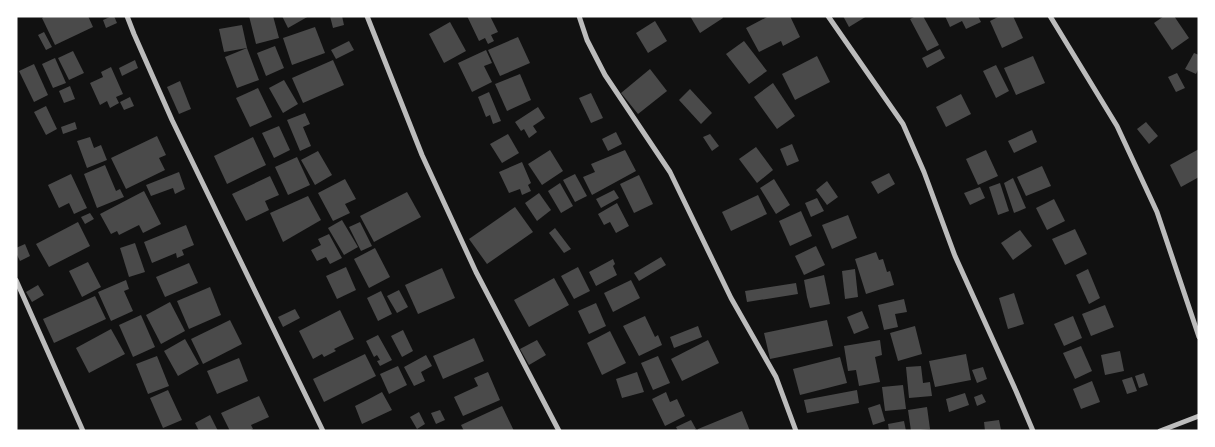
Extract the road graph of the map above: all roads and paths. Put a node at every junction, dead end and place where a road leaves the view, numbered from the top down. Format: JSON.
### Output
{"nodes":[{"id":1,"x":128,"y":16,"type":"edge"},
{"id":2,"x":367,"y":16,"type":"edge"},
{"id":3,"x":578,"y":16,"type":"edge"},
{"id":4,"x":828,"y":16,"type":"edge"},
{"id":5,"x":1050,"y":16,"type":"edge"},
{"id":6,"x":16,"y":280,"type":"edge"},
{"id":7,"x":1199,"y":337,"type":"edge"},
{"id":8,"x":1199,"y":416,"type":"edge"},
{"id":9,"x":83,"y":431,"type":"edge"},
{"id":10,"x":323,"y":431,"type":"edge"},
{"id":11,"x":558,"y":431,"type":"edge"},
{"id":12,"x":796,"y":431,"type":"edge"},
{"id":13,"x":1033,"y":431,"type":"edge"},
{"id":14,"x":1160,"y":431,"type":"edge"}],
"edges":[{"from":1,"to":10,"type":"street"},
{"from":2,"to":11,"type":"street"},
{"from":3,"to":12,"type":"street"},
{"from":4,"to":13,"type":"street"},
{"from":5,"to":7,"type":"street"},
{"from":6,"to":9,"type":"street"},
{"from":8,"to":14,"type":"street"}]}
